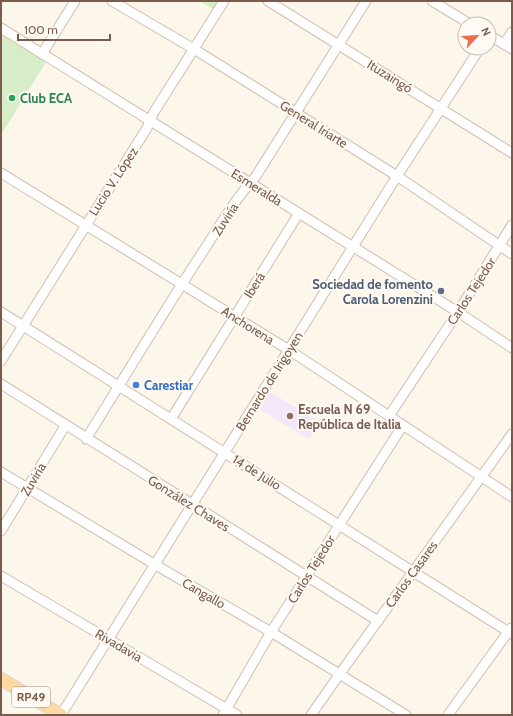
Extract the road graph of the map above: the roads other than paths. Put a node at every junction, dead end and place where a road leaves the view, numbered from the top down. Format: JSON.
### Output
{"nodes":[{"id":1,"x":75,"y":1,"type":"edge"},
{"id":2,"x":112,"y":1,"type":"edge"},
{"id":3,"x":224,"y":1,"type":"edge"},
{"id":4,"x":268,"y":1,"type":"edge"},
{"id":5,"x":366,"y":1,"type":"edge"},
{"id":6,"x":432,"y":1,"type":"edge"},
{"id":7,"x":457,"y":16,"type":"edge"},
{"id":8,"x":1,"y":28,"type":"edge"},
{"id":9,"x":512,"y":32,"type":"edge"},
{"id":10,"x":497,"y":40,"type":"edge"},
{"id":11,"x":339,"y":45,"type":"junction"},
{"id":12,"x":508,"y":47,"type":"edge"},
{"id":13,"x":194,"y":49,"type":"junction"},
{"id":14,"x":42,"y":54,"type":"junction"},
{"id":15,"x":475,"y":56,"type":"edge"},
{"id":16,"x":441,"y":107,"type":"junction"},
{"id":17,"x":296,"y":113,"type":"junction"},
{"id":18,"x":150,"y":120,"type":"junction"},
{"id":19,"x":512,"y":153,"type":"edge"},
{"id":20,"x":1,"y":173,"type":"edge"},
{"id":21,"x":397,"y":176,"type":"junction"},
{"id":22,"x":250,"y":182,"type":"junction"},
{"id":23,"x":299,"y":214,"type":"junction"},
{"id":24,"x":85,"y":225,"type":"junction"},
{"id":25,"x":512,"y":226,"type":"edge"},
{"id":26,"x":500,"y":246,"type":"junction"},
{"id":27,"x":353,"y":247,"type":"junction"},
{"id":28,"x":512,"y":254,"type":"edge"},
{"id":29,"x":182,"y":284,"type":"junction"},
{"id":30,"x":1,"y":312,"type":"edge"},
{"id":31,"x":458,"y":312,"type":"junction"},
{"id":32,"x":234,"y":316,"type":"junction"},
{"id":33,"x":23,"y":326,"type":"junction"},
{"id":34,"x":512,"y":348,"type":"edge"},
{"id":35,"x":288,"y":350,"type":"junction"},
{"id":36,"x":1,"y":361,"type":"edge"},
{"id":37,"x":1,"y":384,"type":"edge"},
{"id":38,"x":119,"y":387,"type":"junction"},
{"id":39,"x":388,"y":416,"type":"junction"},
{"id":40,"x":171,"y":419,"type":"junction"},
{"id":41,"x":65,"y":426,"type":"junction"},
{"id":42,"x":403,"y":426,"type":"junction"},
{"id":43,"x":512,"y":434,"type":"edge"},
{"id":44,"x":86,"y":439,"type":"junction"},
{"id":45,"x":225,"y":452,"type":"junction"},
{"id":46,"x":1,"y":472,"type":"edge"},
{"id":47,"x":481,"y":477,"type":"junction"},
{"id":48,"x":28,"y":488,"type":"junction"},
{"id":49,"x":512,"y":496,"type":"edge"},
{"id":50,"x":192,"y":504,"type":"junction"},
{"id":51,"x":339,"y":525,"type":"junction"},
{"id":52,"x":1,"y":532,"type":"edge"},
{"id":53,"x":154,"y":564,"type":"junction"},
{"id":54,"x":413,"y":571,"type":"junction"},
{"id":55,"x":1,"y":576,"type":"edge"},
{"id":56,"x":308,"y":576,"type":"junction"},
{"id":57,"x":378,"y":621,"type":"junction"},
{"id":58,"x":511,"y":630,"type":"edge"},
{"id":59,"x":271,"y":632,"type":"junction"},
{"id":60,"x":108,"y":639,"type":"junction"},
{"id":61,"x":339,"y":674,"type":"junction"},
{"id":62,"x":1,"y":679,"type":"edge"},
{"id":63,"x":225,"y":712,"type":"edge"},
{"id":64,"x":61,"y":715,"type":"edge"},
{"id":65,"x":237,"y":715,"type":"edge"},
{"id":66,"x":312,"y":715,"type":"edge"},
{"id":67,"x":406,"y":715,"type":"edge"},
{"id":68,"x":448,"y":715,"type":"edge"}],
"edges":[{"from":1,"to":14,"type":"street"},
{"from":2,"to":13,"type":"street","name":"General Iriarte"},
{"from":3,"to":13,"type":"street","name":"Lucio V. López"},
{"from":4,"to":11,"type":"street","name":"Ituzaingó"},
{"from":5,"to":11,"type":"street","name":"Zuviría"},
{"from":6,"to":7,"type":"street"},
{"from":8,"to":14,"type":"street","name":"Esmeralda"},
{"from":9,"to":12,"type":"street"},
{"from":10,"to":12,"type":"street"},
{"from":11,"to":16,"type":"street","name":"Ituzaingó"},
{"from":11,"to":17,"type":"street","name":"Zuviría"},
{"from":13,"to":17,"type":"street","name":"General Iriarte"},
{"from":13,"to":18,"type":"street","name":"Lucio V. López"},
{"from":14,"to":18,"type":"street","name":"Esmeralda"},
{"from":15,"to":16,"type":"street","name":"Bernardo de Irigoyen"},
{"from":16,"to":19,"type":"street","name":"Ituzaingó"},
{"from":16,"to":21,"type":"street","name":"Bernardo de Irigoyen"},
{"from":17,"to":21,"type":"street","name":"General Iriarte"},
{"from":17,"to":22,"type":"street","name":"Zuviría"},
{"from":18,"to":22,"type":"street","name":"Esmeralda"},
{"from":18,"to":24,"type":"street","name":"Lucio V. López"},
{"from":20,"to":24,"type":"street","name":"Anchorena"},
{"from":21,"to":26,"type":"street","name":"General Iriarte"},
{"from":21,"to":27,"type":"street","name":"Bernardo de Irigoyen"},
{"from":22,"to":23,"type":"street","name":"Esmeralda"},
{"from":22,"to":29,"type":"street","name":"Zuviría"},
{"from":23,"to":27,"type":"street","name":"Esmeralda"},
{"from":23,"to":32,"type":"street","name":"Iberá"},
{"from":24,"to":29,"type":"street","name":"Anchorena"},
{"from":24,"to":33,"type":"street","name":"Lucio V. López"},
{"from":25,"to":26,"type":"street","name":"Carlos Tejedor"},
{"from":26,"to":28,"type":"street","name":"General Iriarte"},
{"from":26,"to":31,"type":"street","name":"Carlos Tejedor"},
{"from":27,"to":31,"type":"street","name":"Esmeralda"},
{"from":27,"to":35,"type":"street","name":"Bernardo de Irigoyen"},
{"from":29,"to":32,"type":"street","name":"Anchorena"},
{"from":29,"to":38,"type":"street","name":"Zuviría"},
{"from":30,"to":33,"type":"street","name":"14 de Julio"},
{"from":31,"to":34,"type":"street","name":"Esmeralda"},
{"from":31,"to":39,"type":"street","name":"Carlos Tejedor"},
{"from":32,"to":35,"type":"street","name":"Anchorena"},
{"from":32,"to":40,"type":"street","name":"Iberá"},
{"from":33,"to":36,"type":"street","name":"Lucio V. López"},
{"from":33,"to":38,"type":"street","name":"14 de Julio"},
{"from":35,"to":39,"type":"street","name":"Anchorena"},
{"from":35,"to":45,"type":"street","name":"Bernardo de Irigoyen"},
{"from":37,"to":41,"type":"street","name":"González Chaves"},
{"from":38,"to":40,"type":"street","name":"14 de Julio"},
{"from":38,"to":44,"type":"street","name":"Zuviría"},
{"from":39,"to":42,"type":"street","name":"Anchorena"},
{"from":40,"to":45,"type":"street","name":"14 de Julio"},
{"from":41,"to":44,"type":"street","name":"González Chaves"},
{"from":41,"to":48,"type":"street","name":"Zuviría"},
{"from":42,"to":47,"type":"street","name":"Anchorena"},
{"from":42,"to":51,"type":"street","name":"Carlos Tejedor"},
{"from":43,"to":47,"type":"street","name":"Carlos Casares"},
{"from":44,"to":50,"type":"street","name":"González Chaves"},
{"from":45,"to":50,"type":"street","name":"Bernardo de Irigoyen"},
{"from":45,"to":51,"type":"street","name":"14 de Julio"},
{"from":46,"to":48,"type":"street","name":"Cangallo"},
{"from":47,"to":49,"type":"street","name":"Anchorena"},
{"from":47,"to":54,"type":"street","name":"Carlos Casares"},
{"from":48,"to":52,"type":"street","name":"Zuviría"},
{"from":48,"to":53,"type":"street","name":"Cangallo"},
{"from":50,"to":53,"type":"street","name":"Bernardo de Irigoyen"},
{"from":50,"to":56,"type":"street","name":"González Chaves"},
{"from":51,"to":54,"type":"street","name":"14 de Julio"},
{"from":51,"to":56,"type":"street","name":"Carlos Tejedor"},
{"from":53,"to":59,"type":"street","name":"Cangallo"},
{"from":53,"to":60,"type":"street","name":"Bernardo de Irigoyen"},
{"from":54,"to":57,"type":"street","name":"Carlos Casares"},
{"from":54,"to":58,"type":"street","name":"14 de Julio"},
{"from":55,"to":60,"type":"street","name":"Rivadavia"},
{"from":56,"to":57,"type":"street","name":"González Chaves"},
{"from":56,"to":59,"type":"street","name":"Carlos Tejedor"},
{"from":57,"to":61,"type":"street","name":"Carlos Casares"},
{"from":58,"to":68,"type":"street"},
{"from":59,"to":61,"type":"street","name":"Cangallo"},
{"from":59,"to":63,"type":"street","name":"Carlos Tejedor"},
{"from":60,"to":63,"type":"street","name":"Rivadavia"},
{"from":60,"to":64,"type":"street","name":"Bernardo de Irigoyen"},
{"from":61,"to":66,"type":"street","name":"Carlos Casares"},
{"from":61,"to":67,"type":"street","name":"Cangallo"},
{"from":62,"to":64,"type":"main road","number":"RP49"},
{"from":63,"to":65,"type":"street","name":"Rivadavia"}]}
